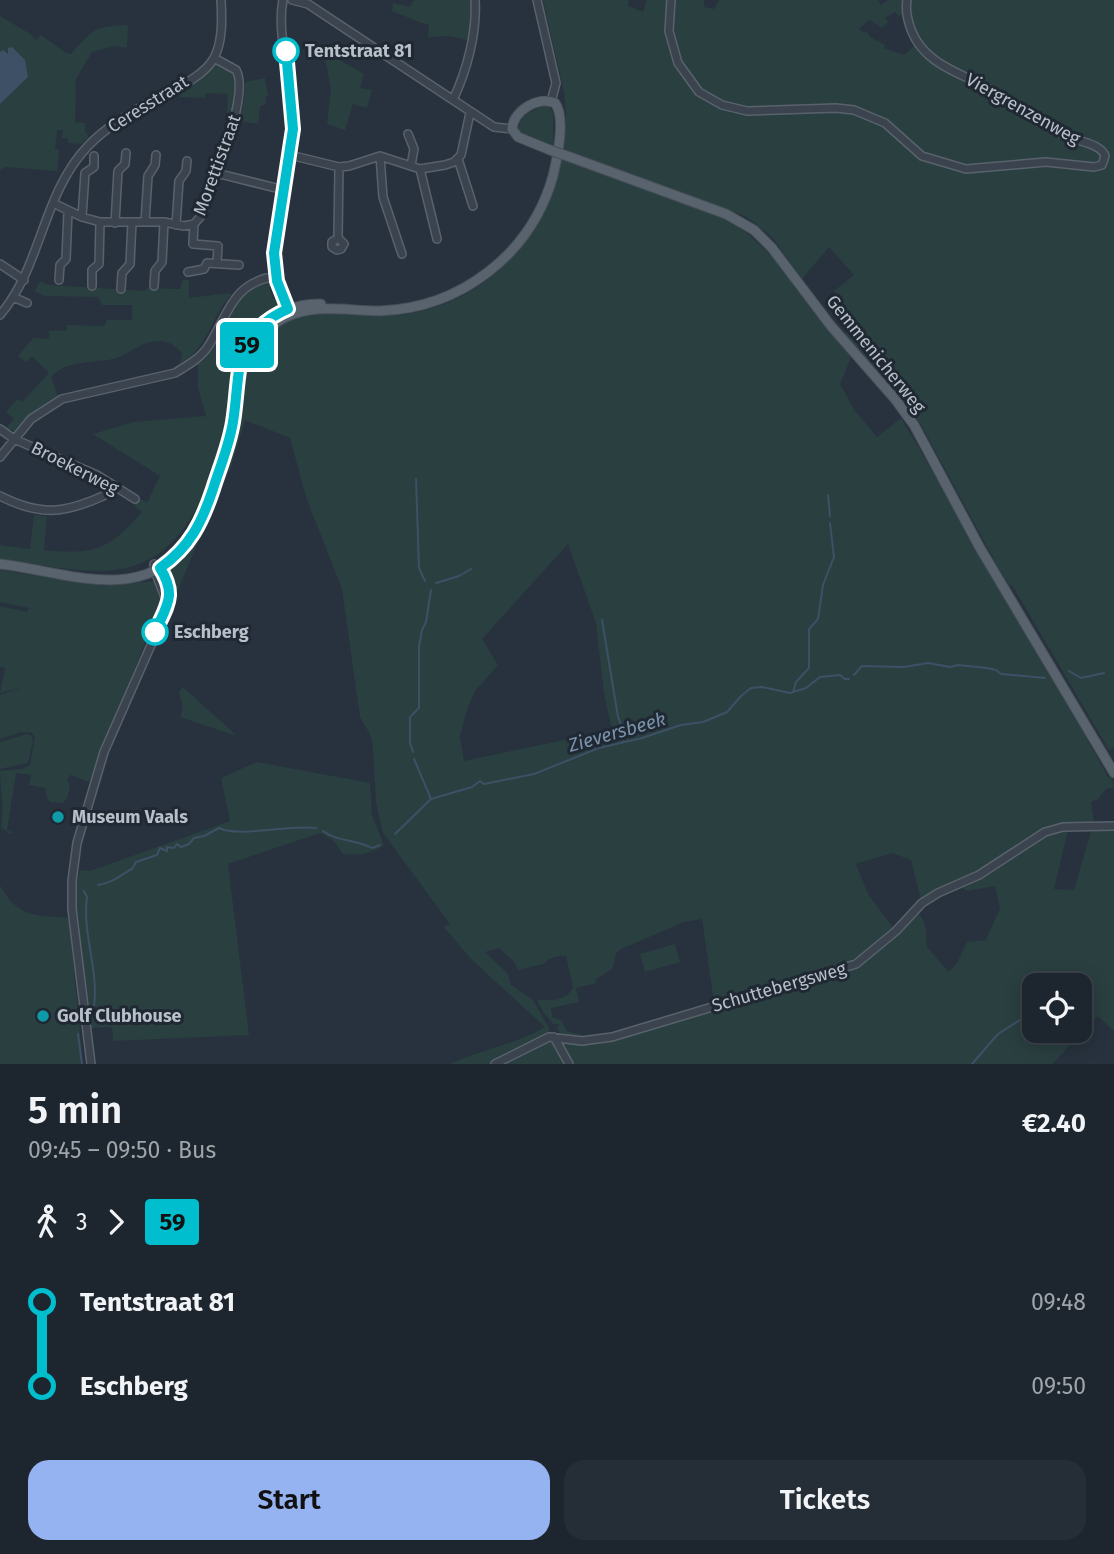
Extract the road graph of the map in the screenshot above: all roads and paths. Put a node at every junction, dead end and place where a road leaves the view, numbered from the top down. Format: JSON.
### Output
{"nodes":[{"id":1,"x":221,"y":0,"type":"edge"},
{"id":2,"x":283,"y":0,"type":"edge"},
{"id":3,"x":292,"y":0,"type":"edge"},
{"id":4,"x":475,"y":0,"type":"edge"},
{"id":5,"x":537,"y":0,"type":"edge"},
{"id":6,"x":671,"y":0,"type":"edge"},
{"id":7,"x":907,"y":0,"type":"edge"},
{"id":8,"x":214,"y":58,"type":"junction"},
{"id":9,"x":453,"y":100,"type":"junction"},
{"id":10,"x":551,"y":102,"type":"junction"},
{"id":11,"x":470,"y":113,"type":"junction"},
{"id":12,"x":512,"y":129,"type":"junction"},
{"id":13,"x":408,"y":134,"type":"dead end"},
{"id":14,"x":126,"y":153,"type":"dead end"},
{"id":15,"x":156,"y":155,"type":"dead end"},
{"id":16,"x":290,"y":155,"type":"junction"},
{"id":17,"x":94,"y":156,"type":"dead end"},
{"id":18,"x":380,"y":156,"type":"junction"},
{"id":19,"x":458,"y":159,"type":"junction"},
{"id":20,"x":187,"y":161,"type":"dead end"},
{"id":21,"x":411,"y":166,"type":"junction"},
{"id":22,"x":339,"y":167,"type":"junction"},
{"id":23,"x":420,"y":169,"type":"junction"},
{"id":24,"x":216,"y":173,"type":"junction"},
{"id":25,"x":284,"y":190,"type":"junction"},
{"id":26,"x":53,"y":203,"type":"junction"},
{"id":27,"x":473,"y":206,"type":"dead end"},
{"id":28,"x":68,"y":211,"type":"junction"},
{"id":29,"x":82,"y":217,"type":"junction"},
{"id":30,"x":100,"y":222,"type":"junction"},
{"id":31,"x":132,"y":222,"type":"junction"},
{"id":32,"x":145,"y":222,"type":"junction"},
{"id":33,"x":164,"y":222,"type":"junction"},
{"id":34,"x":115,"y":223,"type":"junction"},
{"id":35,"x":194,"y":224,"type":"junction"},
{"id":36,"x":176,"y":225,"type":"junction"},
{"id":37,"x":338,"y":238,"type":"dead end"},
{"id":38,"x":437,"y":239,"type":"dead end"},
{"id":39,"x":402,"y":254,"type":"dead end"},
{"id":40,"x":217,"y":263,"type":"junction"},
{"id":41,"x":0,"y":264,"type":"edge"},
{"id":42,"x":239,"y":265,"type":"dead end"},
{"id":43,"x":188,"y":272,"type":"dead end"},
{"id":44,"x":276,"y":276,"type":"junction"},
{"id":45,"x":24,"y":280,"type":"junction"},
{"id":46,"x":59,"y":280,"type":"dead end"},
{"id":47,"x":92,"y":286,"type":"dead end"},
{"id":48,"x":154,"y":286,"type":"dead end"},
{"id":49,"x":121,"y":289,"type":"dead end"},
{"id":50,"x":15,"y":298,"type":"junction"},
{"id":51,"x":27,"y":303,"type":"dead end"},
{"id":52,"x":289,"y":312,"type":"junction"},
{"id":53,"x":0,"y":315,"type":"edge"},
{"id":54,"x":0,"y":429,"type":"edge"},
{"id":55,"x":14,"y":439,"type":"junction"},
{"id":56,"x":0,"y":457,"type":"edge"},
{"id":57,"x":110,"y":484,"type":"junction"},
{"id":58,"x":0,"y":496,"type":"edge"},
{"id":59,"x":135,"y":499,"type":"dead end"},
{"id":60,"x":0,"y":564,"type":"edge"},
{"id":61,"x":156,"y":568,"type":"junction"},
{"id":62,"x":1114,"y":774,"type":"edge"},
{"id":63,"x":1114,"y":826,"type":"edge"},
{"id":64,"x":554,"y":1037,"type":"junction"},
{"id":65,"x":90,"y":1064,"type":"edge"},
{"id":66,"x":495,"y":1064,"type":"edge"},
{"id":67,"x":569,"y":1064,"type":"edge"}],
"edges":[{"from":1,"to":8,"type":"street"},
{"from":2,"to":16,"type":"street"},
{"from":3,"to":9,"type":"street","name":"Gemmenicherweg"},
{"from":4,"to":9,"type":"street"},
{"from":5,"to":10,"type":"street"},
{"from":6,"to":7,"type":"street","name":"Viergrenzenweg"},
{"from":8,"to":24,"type":"street","name":"Morettistraat"},
{"from":8,"to":26,"type":"street","name":"Ceresstraat"},
{"from":9,"to":11,"type":"street","name":"Gemmenicherweg"},
{"from":10,"to":12,"type":"main road"},
{"from":10,"to":52,"type":"main road"},
{"from":11,"to":12,"type":"street","name":"Gemmenicherweg"},
{"from":11,"to":19,"type":"street"},
{"from":12,"to":62,"type":"main road","name":"Gemmenicherweg","bridge":true},
{"from":13,"to":21,"type":"street"},
{"from":14,"to":34,"type":"street"},
{"from":15,"to":32,"type":"street"},
{"from":16,"to":22,"type":"street"},
{"from":16,"to":25,"type":"street"},
{"from":17,"to":29,"type":"street"},
{"from":18,"to":21,"type":"street"},
{"from":18,"to":22,"type":"street"},
{"from":18,"to":39,"type":"street"},
{"from":19,"to":23,"type":"street"},
{"from":19,"to":27,"type":"street"},
{"from":20,"to":36,"type":"street"},
{"from":21,"to":23,"type":"street"},
{"from":22,"to":37,"type":"street"},
{"from":23,"to":38,"type":"street"},
{"from":24,"to":25,"type":"street"},
{"from":24,"to":35,"type":"street","name":"Morettistraat"},
{"from":25,"to":44,"type":"street"},
{"from":26,"to":28,"type":"street"},
{"from":26,"to":45,"type":"street","name":"Ceresstraat"},
{"from":28,"to":29,"type":"street"},
{"from":28,"to":46,"type":"street"},
{"from":29,"to":30,"type":"street"},
{"from":30,"to":34,"type":"street"},
{"from":30,"to":47,"type":"street"},
{"from":31,"to":32,"type":"street"},
{"from":31,"to":34,"type":"street"},
{"from":31,"to":49,"type":"street"},
{"from":32,"to":33,"type":"street"},
{"from":33,"to":36,"type":"street"},
{"from":33,"to":48,"type":"street"},
{"from":35,"to":36,"type":"street"},
{"from":35,"to":40,"type":"street","name":"Morettistraat"},
{"from":40,"to":42,"type":"street"},
{"from":40,"to":43,"type":"street"},
{"from":41,"to":45,"type":"street"},
{"from":44,"to":52,"type":"street"},
{"from":44,"to":55,"type":"street"},
{"from":45,"to":50,"type":"street","name":"Ceresstraat"},
{"from":50,"to":51,"type":"street"},
{"from":50,"to":53,"type":"street","name":"Ceresstraat"},
{"from":52,"to":61,"type":"main road"},
{"from":54,"to":55,"type":"street","name":"Broekerweg"},
{"from":55,"to":56,"type":"street"},
{"from":55,"to":57,"type":"street","name":"Broekerweg"},
{"from":57,"to":58,"type":"street"},
{"from":57,"to":59,"type":"street","name":"Broekerweg"},
{"from":60,"to":61,"type":"main road"},
{"from":61,"to":65,"type":"street"},
{"from":63,"to":64,"type":"street","name":"Schuttebergsweg"},
{"from":64,"to":66,"type":"street","name":"Schuttebergsweg"},
{"from":64,"to":67,"type":"street"}]}
